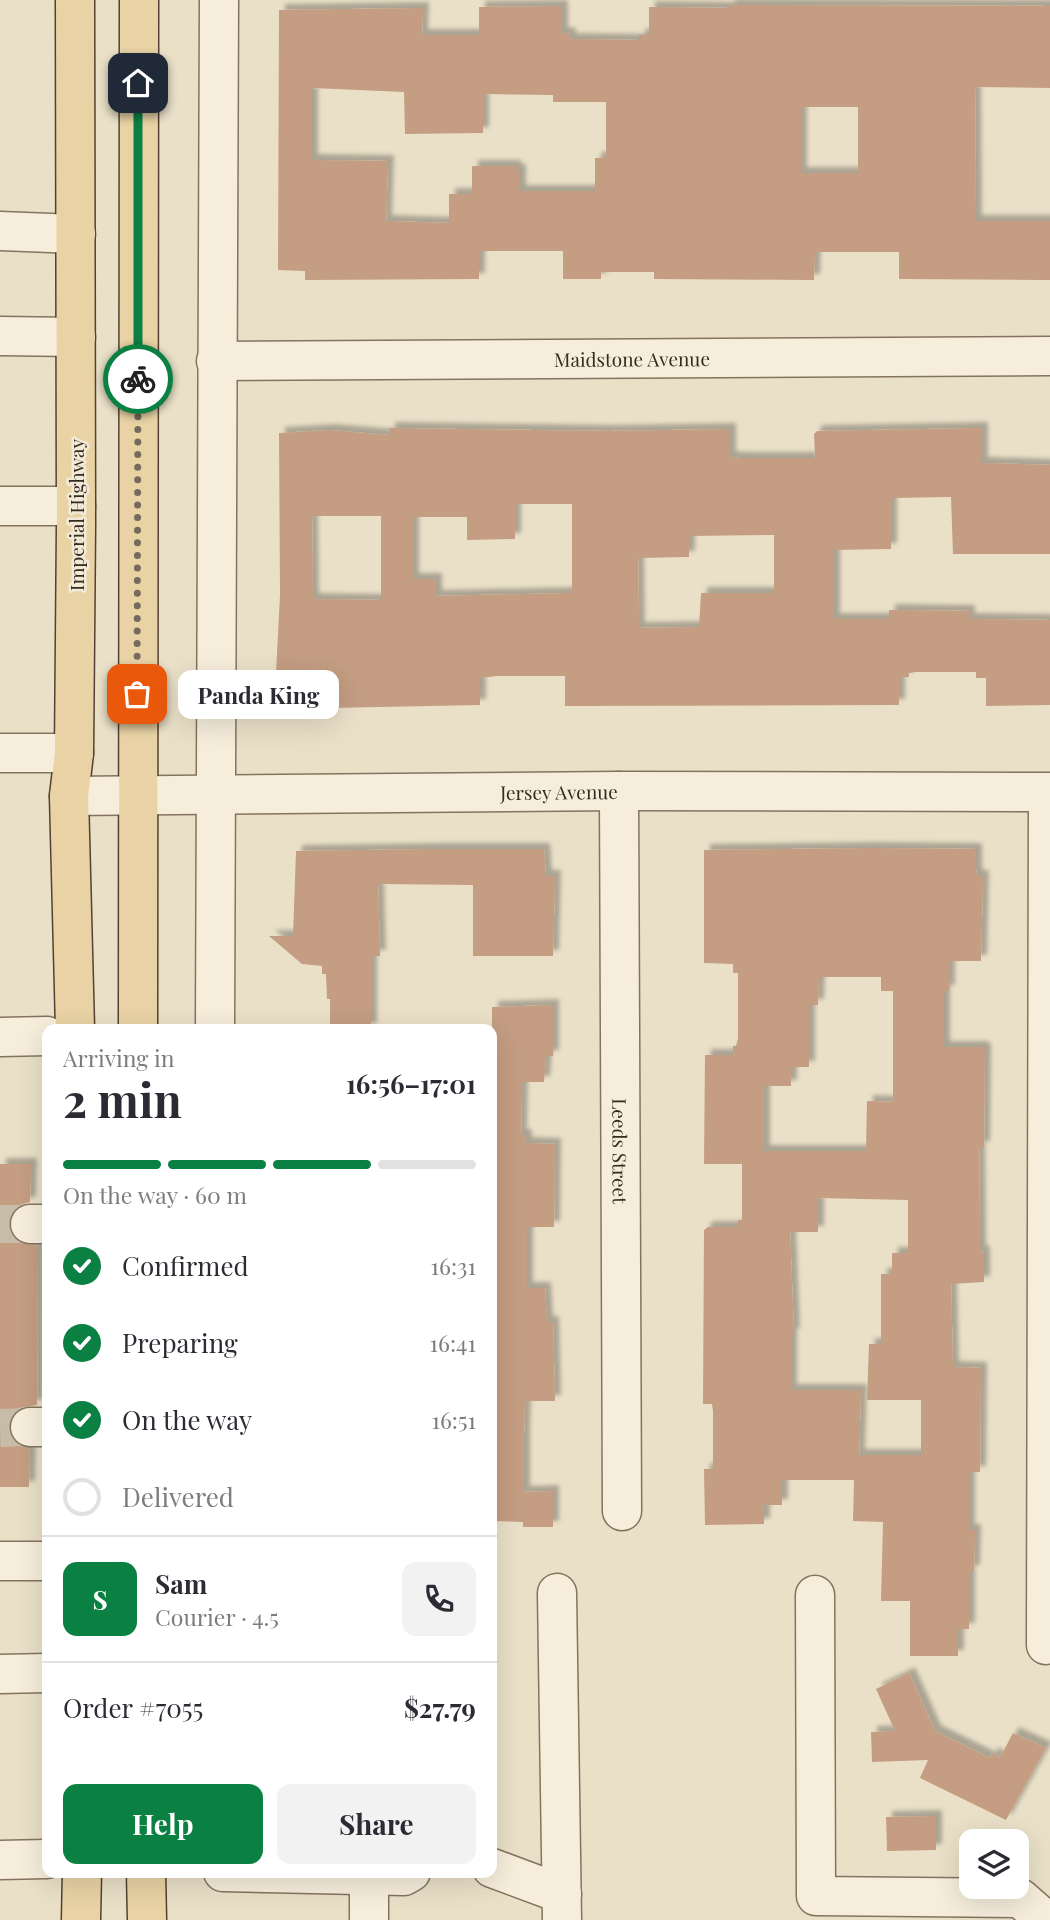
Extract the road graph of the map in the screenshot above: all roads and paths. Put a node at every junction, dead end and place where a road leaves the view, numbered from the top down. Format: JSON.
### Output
{"nodes":[{"id":1,"x":75,"y":0,"type":"edge"},
{"id":2,"x":139,"y":0,"type":"edge"},
{"id":3,"x":219,"y":0,"type":"edge"},
{"id":4,"x":0,"y":231,"type":"edge"},
{"id":5,"x":76,"y":234,"type":"junction"},
{"id":6,"x":0,"y":336,"type":"edge"},
{"id":7,"x":76,"y":337,"type":"junction"},
{"id":8,"x":1050,"y":356,"type":"edge"},
{"id":9,"x":216,"y":361,"type":"junction"},
{"id":10,"x":0,"y":506,"type":"edge"},
{"id":11,"x":76,"y":506,"type":"junction"},
{"id":12,"x":0,"y":753,"type":"edge"},
{"id":13,"x":74,"y":753,"type":"junction"},
{"id":14,"x":619,"y":790,"type":"junction"},
{"id":15,"x":1049,"y":793,"type":"edge"},
{"id":16,"x":137,"y":794,"type":"junction"},
{"id":17,"x":215,"y":794,"type":"junction"},
{"id":18,"x":69,"y":796,"type":"junction"},
{"id":19,"x":75,"y":1024,"type":"edge"},
{"id":20,"x":138,"y":1024,"type":"edge"},
{"id":21,"x":215,"y":1024,"type":"edge"},
{"id":22,"x":42,"y":1035,"type":"edge"},
{"id":23,"x":0,"y":1037,"type":"edge"},
{"id":24,"x":622,"y":1511,"type":"dead end"},
{"id":25,"x":0,"y":1561,"type":"edge"},
{"id":26,"x":42,"y":1562,"type":"edge"},
{"id":27,"x":557,"y":1592,"type":"dead end"},
{"id":28,"x":815,"y":1595,"type":"dead end"},
{"id":29,"x":1045,"y":1644,"type":"dead end"},
{"id":30,"x":42,"y":1673,"type":"edge"},
{"id":31,"x":0,"y":1674,"type":"edge"},
{"id":32,"x":42,"y":1859,"type":"edge"},
{"id":33,"x":0,"y":1860,"type":"edge"},
{"id":34,"x":497,"y":1871,"type":"edge"},
{"id":35,"x":82,"y":1878,"type":"edge"},
{"id":36,"x":146,"y":1878,"type":"edge"},
{"id":37,"x":369,"y":1878,"type":"edge"},
{"id":38,"x":562,"y":1907,"type":"edge"},
{"id":39,"x":946,"y":1908,"type":"edge"},
{"id":40,"x":81,"y":1920,"type":"edge"},
{"id":41,"x":147,"y":1920,"type":"edge"},
{"id":42,"x":369,"y":1920,"type":"edge"},
{"id":43,"x":1045,"y":1920,"type":"edge"}],
"edges":[{"from":1,"to":5,"type":"main road","name":"Imperial Highway"},
{"from":2,"to":16,"type":"main road"},
{"from":3,"to":9,"type":"street"},
{"from":4,"to":5,"type":"street"},
{"from":5,"to":7,"type":"main road","name":"Imperial Highway"},
{"from":6,"to":7,"type":"street"},
{"from":7,"to":11,"type":"main road","name":"Imperial Highway"},
{"from":8,"to":9,"type":"street","name":"Maidstone Avenue"},
{"from":9,"to":17,"type":"street"},
{"from":10,"to":11,"type":"street"},
{"from":11,"to":13,"type":"main road","name":"Imperial Highway"},
{"from":12,"to":13,"type":"street"},
{"from":13,"to":18,"type":"main road","name":"Imperial Highway"},
{"from":14,"to":15,"type":"street","name":"Jersey Avenue"},
{"from":14,"to":17,"type":"street","name":"Jersey Avenue"},
{"from":14,"to":24,"type":"street","name":"Leeds Street"},
{"from":15,"to":29,"type":"street"},
{"from":16,"to":17,"type":"street","name":"Jersey Avenue"},
{"from":16,"to":18,"type":"street","name":"Jersey Avenue"},
{"from":16,"to":20,"type":"main road"},
{"from":17,"to":21,"type":"street"},
{"from":18,"to":19,"type":"main road","name":"Imperial Highway"},
{"from":22,"to":23,"type":"street"},
{"from":25,"to":26,"type":"street"},
{"from":27,"to":38,"type":"street"},
{"from":28,"to":39,"type":"street"},
{"from":30,"to":31,"type":"street"},
{"from":32,"to":33,"type":"street"},
{"from":34,"to":38,"type":"street"},
{"from":35,"to":40,"type":"main road"},
{"from":36,"to":41,"type":"main road"},
{"from":37,"to":42,"type":"street"},
{"from":39,"to":43,"type":"street"}]}
